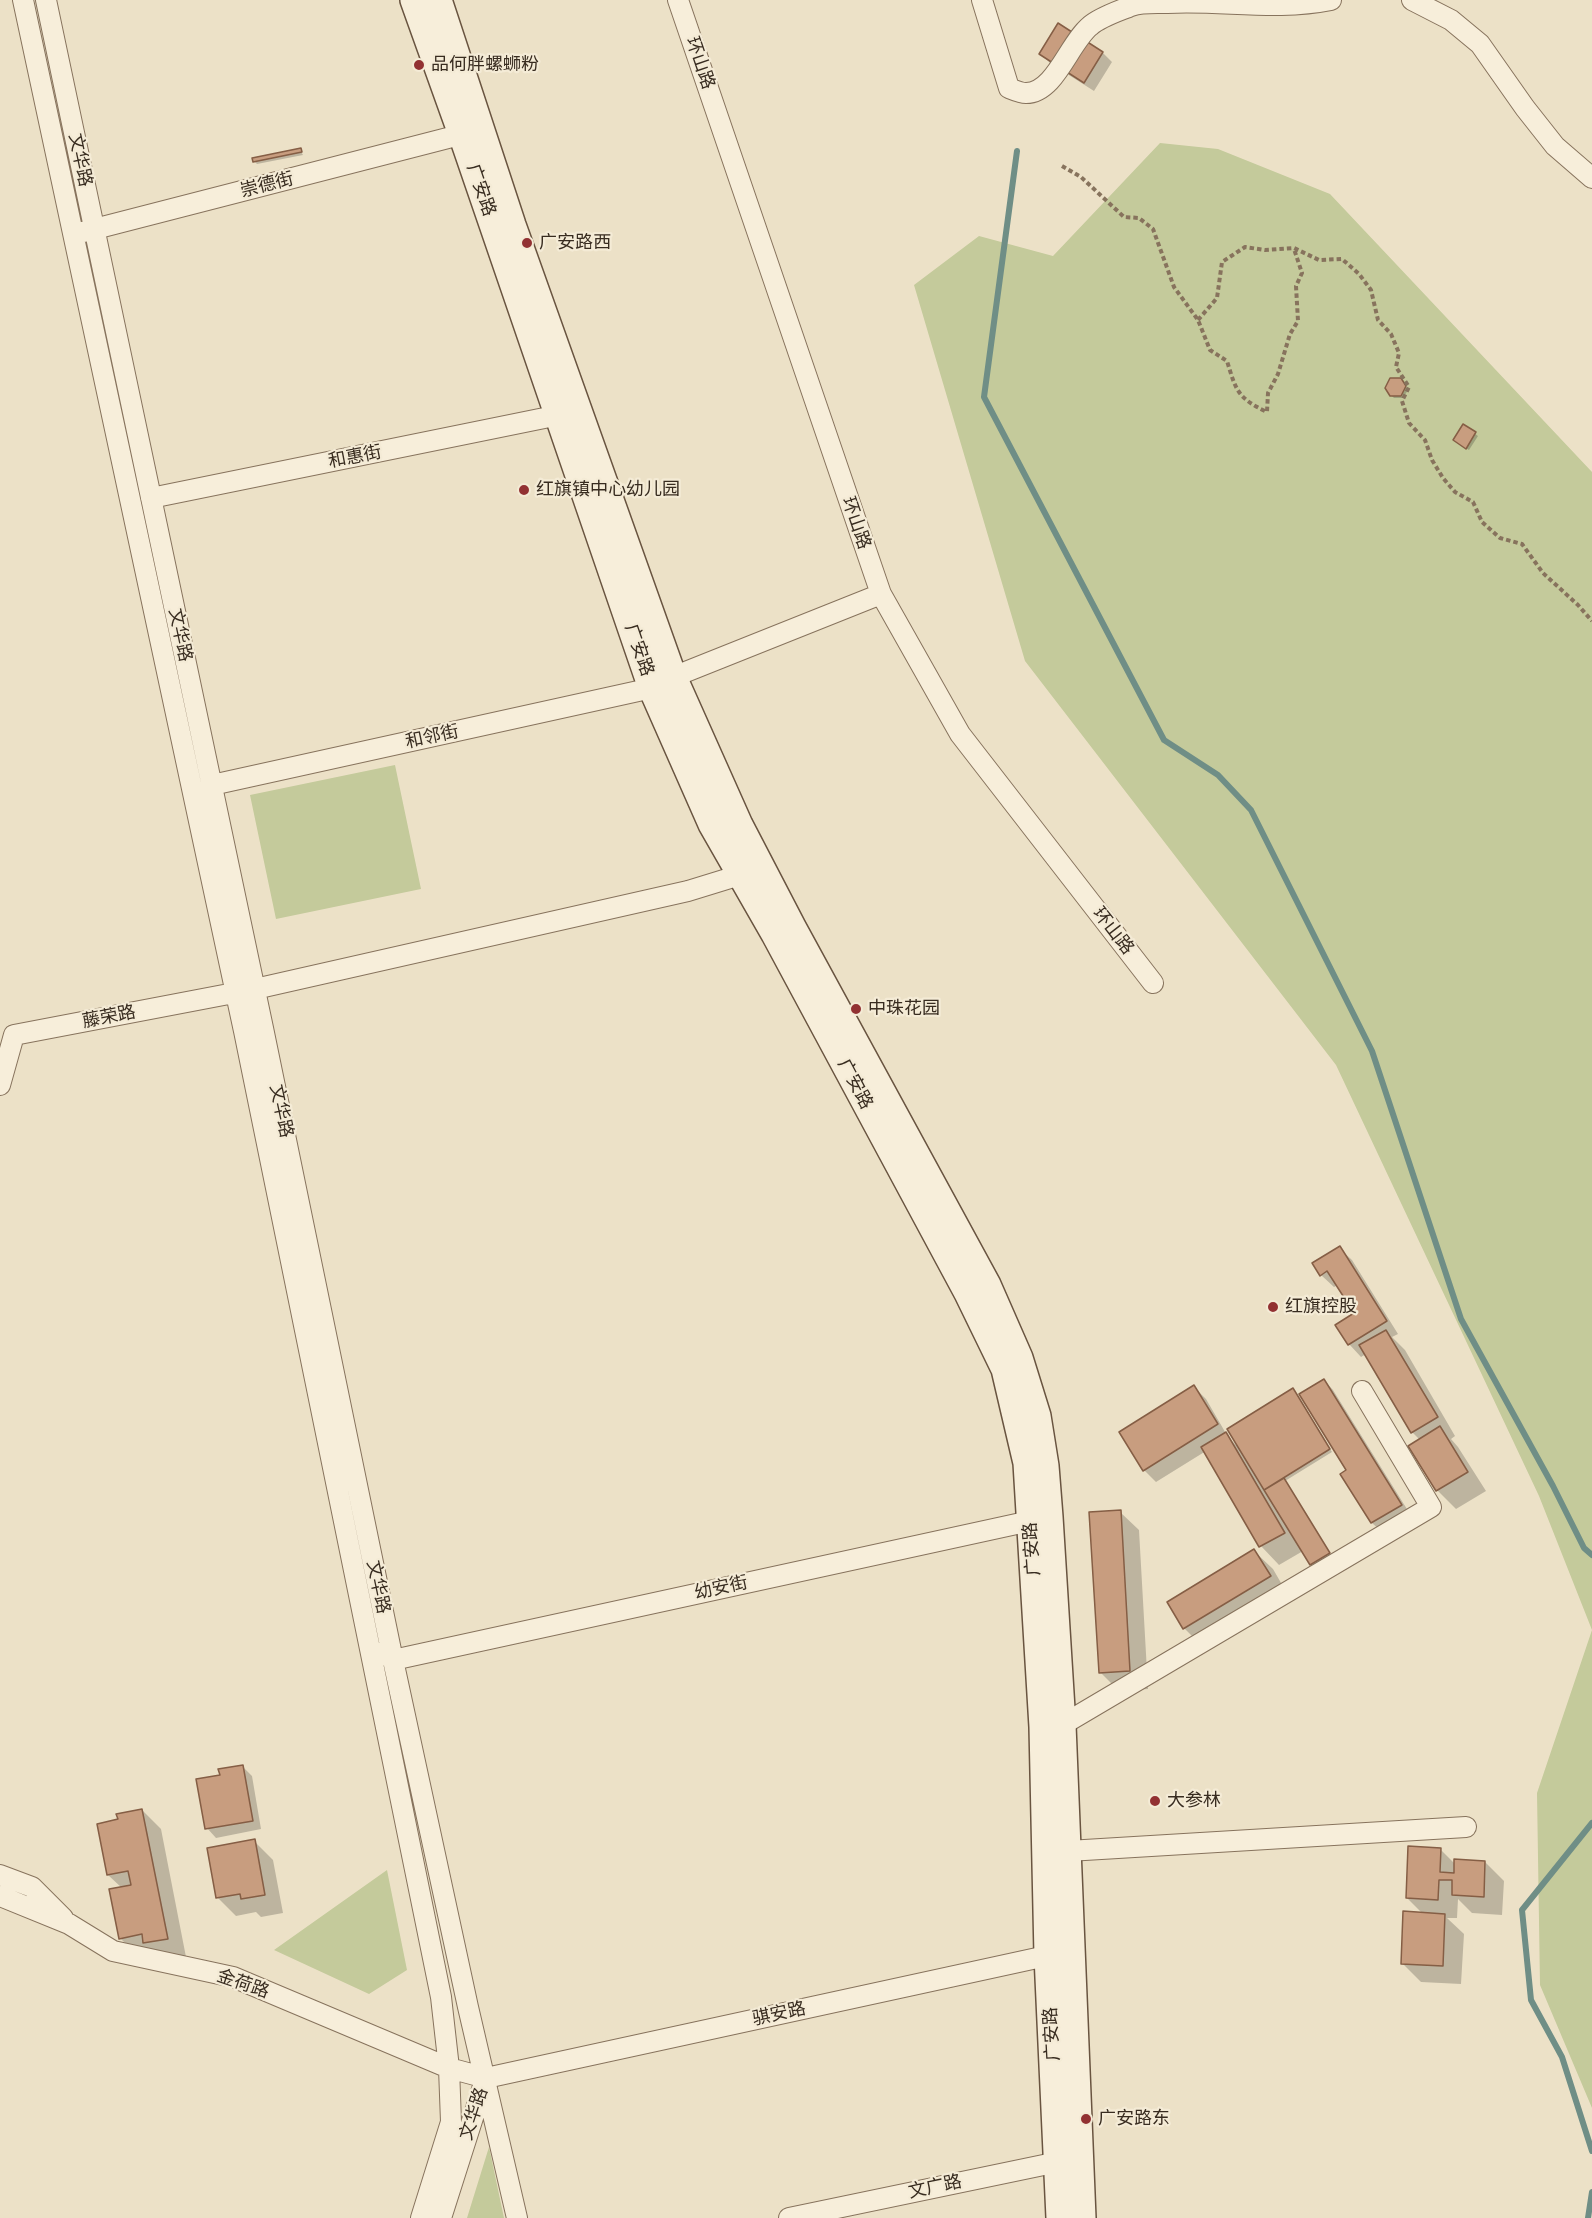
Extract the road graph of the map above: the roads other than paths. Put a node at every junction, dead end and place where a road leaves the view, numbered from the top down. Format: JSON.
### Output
{"nodes":[{"id":1,"x":23,"y":0,"type":"edge"},
{"id":2,"x":46,"y":0,"type":"edge"},
{"id":3,"x":414,"y":0,"type":"edge"},
{"id":4,"x":438,"y":0,"type":"edge"},
{"id":5,"x":678,"y":0,"type":"edge"},
{"id":6,"x":982,"y":0,"type":"edge"},
{"id":7,"x":1331,"y":0,"type":"edge"},
{"id":8,"x":1412,"y":0,"type":"edge"},
{"id":9,"x":471,"y":132,"type":"junction"},
{"id":10,"x":1592,"y":178,"type":"edge"},
{"id":11,"x":94,"y":229,"type":"junction"},
{"id":12,"x":73,"y":234,"type":"junction"},
{"id":13,"x":568,"y":414,"type":"junction"},
{"id":14,"x":151,"y":498,"type":"junction"},
{"id":15,"x":881,"y":594,"type":"junction"},
{"id":16,"x":662,"y":682,"type":"junction"},
{"id":17,"x":212,"y":785,"type":"junction"},
{"id":18,"x":751,"y":871,"type":"junction"},
{"id":19,"x":1153,"y":983,"type":"dead end"},
{"id":20,"x":255,"y":989,"type":"junction"},
{"id":21,"x":236,"y":993,"type":"junction"},
{"id":22,"x":0,"y":1085,"type":"edge"},
{"id":23,"x":1362,"y":1391,"type":"dead end"},
{"id":24,"x":1040,"y":1519,"type":"junction"},
{"id":25,"x":367,"y":1640,"type":"junction"},
{"id":26,"x":393,"y":1660,"type":"junction"},
{"id":27,"x":1053,"y":1726,"type":"junction"},
{"id":28,"x":1466,"y":1827,"type":"dead end"},
{"id":29,"x":1068,"y":1851,"type":"junction"},
{"id":30,"x":0,"y":1875,"type":"edge"},
{"id":31,"x":0,"y":1896,"type":"edge"},
{"id":32,"x":69,"y":1924,"type":"junction"},
{"id":33,"x":1060,"y":1953,"type":"junction"},
{"id":34,"x":449,"y":2068,"type":"junction"},
{"id":35,"x":486,"y":2078,"type":"junction"},
{"id":36,"x":1069,"y":2161,"type":"junction"},
{"id":37,"x":421,"y":2218,"type":"edge"},
{"id":38,"x":441,"y":2218,"type":"edge"},
{"id":39,"x":517,"y":2218,"type":"edge"},
{"id":40,"x":789,"y":2218,"type":"edge"},
{"id":41,"x":1060,"y":2218,"type":"edge"},
{"id":42,"x":1082,"y":2218,"type":"edge"}],
"edges":[{"from":1,"to":12,"type":"street","name":"文华路"},
{"from":2,"to":11,"type":"street","name":"文华路"},
{"from":3,"to":9,"type":"street","name":"广安路"},
{"from":4,"to":9,"type":"street","name":"广安路"},
{"from":5,"to":15,"type":"street","name":"环山路"},
{"from":6,"to":7,"type":"street"},
{"from":8,"to":10,"type":"street"},
{"from":9,"to":11,"type":"street","name":"崇德街"},
{"from":9,"to":13,"type":"street","name":"广安路"},
{"from":11,"to":12,"type":"street","name":"崇德街"},
{"from":11,"to":14,"type":"street","name":"文华路"},
{"from":12,"to":21,"type":"street","name":"文华路"},
{"from":13,"to":14,"type":"street","name":"和惠街"},
{"from":13,"to":16,"type":"street","name":"广安路"},
{"from":14,"to":17,"type":"street","name":"文华路"},
{"from":15,"to":16,"type":"street","name":"和邻街"},
{"from":15,"to":19,"type":"street","name":"环山路"},
{"from":16,"to":17,"type":"street","name":"和邻街"},
{"from":16,"to":18,"type":"street","name":"广安路"},
{"from":17,"to":20,"type":"street","name":"文华路"},
{"from":18,"to":20,"type":"street","name":"藤荣路"},
{"from":18,"to":24,"type":"street","name":"广安路"},
{"from":20,"to":21,"type":"street","name":"藤荣路"},
{"from":20,"to":26,"type":"street","name":"文华路"},
{"from":21,"to":22,"type":"street","name":"藤荣路"},
{"from":21,"to":25,"type":"street","name":"文华路"},
{"from":23,"to":27,"type":"street"},
{"from":24,"to":26,"type":"street","name":"幼安街"},
{"from":24,"to":27,"type":"street","name":"广安路"},
{"from":25,"to":26,"type":"street"},
{"from":25,"to":34,"type":"street","name":"文华路"},
{"from":26,"to":35,"type":"street","name":"文华路"},
{"from":27,"to":29,"type":"street","name":"广安路"},
{"from":27,"to":33,"type":"street","name":"广安路"},
{"from":28,"to":29,"type":"street"},
{"from":29,"to":33,"type":"street","name":"广安路"},
{"from":30,"to":32,"type":"street"},
{"from":31,"to":32,"type":"street","name":"金荷路"},
{"from":32,"to":34,"type":"street","name":"金荷路"},
{"from":33,"to":35,"type":"street","name":"骐安路"},
{"from":33,"to":36,"type":"street","name":"广安路"},
{"from":34,"to":35,"type":"street","name":"金荷路"},
{"from":34,"to":37,"type":"street","name":"文华路"},
{"from":35,"to":38,"type":"street","name":"文华路"},
{"from":35,"to":39,"type":"street"},
{"from":36,"to":40,"type":"street","name":"文广路"},
{"from":36,"to":41,"type":"street","name":"广安路"},
{"from":36,"to":42,"type":"street","name":"广安路"}]}
